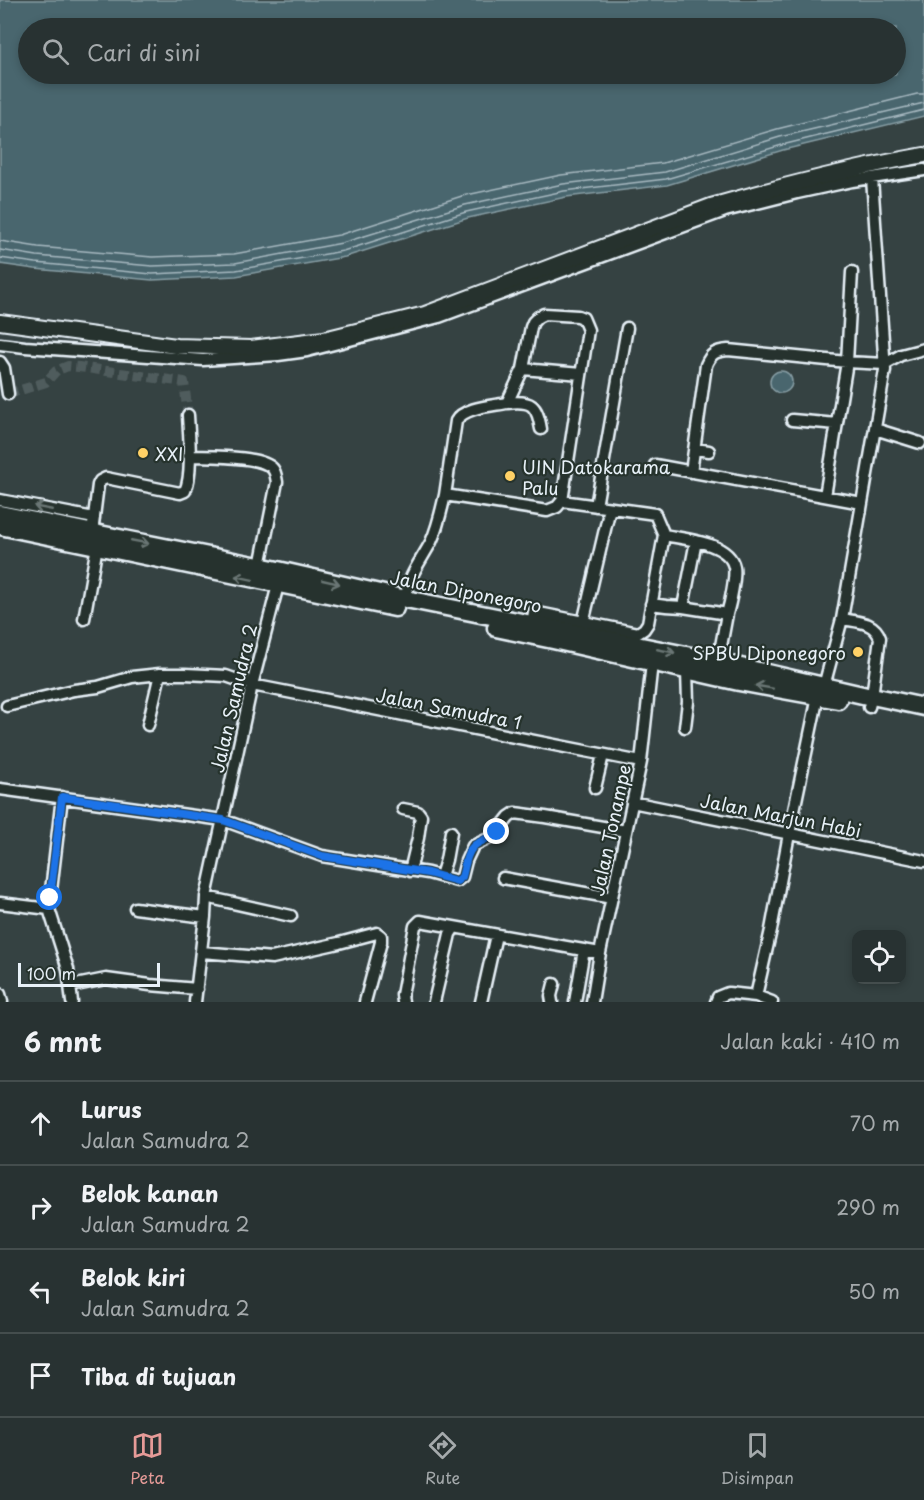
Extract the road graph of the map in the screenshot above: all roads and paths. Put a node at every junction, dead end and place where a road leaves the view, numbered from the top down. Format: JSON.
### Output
{"nodes":[{"id":1,"x":924,"y":155,"type":"edge"},
{"id":2,"x":924,"y":170,"type":"edge"},
{"id":3,"x":872,"y":178,"type":"junction"},
{"id":4,"x":852,"y":272,"type":"dead end"},
{"id":5,"x":0,"y":322,"type":"edge"},
{"id":6,"x":627,"y":327,"type":"dead end"},
{"id":7,"x":0,"y":344,"type":"edge"},
{"id":8,"x":924,"y":350,"type":"edge"},
{"id":9,"x":0,"y":362,"type":"edge"},
{"id":10,"x":847,"y":362,"type":"junction"},
{"id":11,"x":885,"y":364,"type":"junction"},
{"id":12,"x":523,"y":369,"type":"junction"},
{"id":13,"x":581,"y":374,"type":"junction"},
{"id":14,"x":8,"y":394,"type":"dead end"},
{"id":15,"x":507,"y":403,"type":"junction"},
{"id":16,"x":188,"y":415,"type":"tunnel mouth"},
{"id":17,"x":792,"y":420,"type":"dead end"},
{"id":18,"x":837,"y":424,"type":"junction"},
{"id":19,"x":541,"y":429,"type":"dead end"},
{"id":20,"x":875,"y":429,"type":"junction"},
{"id":21,"x":920,"y":443,"type":"dead end"},
{"id":22,"x":695,"y":449,"type":"junction"},
{"id":23,"x":709,"y":452,"type":"dead end"},
{"id":24,"x":189,"y":456,"type":"junction"},
{"id":25,"x":655,"y":465,"type":"dead end"},
{"id":26,"x":692,"y":472,"type":"junction"},
{"id":27,"x":445,"y":495,"type":"junction"},
{"id":28,"x":825,"y":496,"type":"junction"},
{"id":29,"x":0,"y":500,"type":"edge"},
{"id":30,"x":562,"y":501,"type":"junction"},
{"id":31,"x":862,"y":503,"type":"junction"},
{"id":32,"x":596,"y":506,"type":"junction"},
{"id":33,"x":609,"y":508,"type":"junction"},
{"id":34,"x":0,"y":514,"type":"edge"},
{"id":35,"x":0,"y":526,"type":"edge"},
{"id":36,"x":90,"y":529,"type":"junction"},
{"id":37,"x":664,"y":535,"type":"junction"},
{"id":38,"x":696,"y":541,"type":"junction"},
{"id":39,"x":260,"y":566,"type":"junction"},
{"id":40,"x":278,"y":585,"type":"junction"},
{"id":41,"x":405,"y":599,"type":"junction"},
{"id":42,"x":651,"y":604,"type":"junction"},
{"id":43,"x":683,"y":607,"type":"junction"},
{"id":44,"x":727,"y":614,"type":"junction"},
{"id":45,"x":84,"y":619,"type":"dead end"},
{"id":46,"x":842,"y":619,"type":"junction"},
{"id":47,"x":583,"y":622,"type":"junction"},
{"id":48,"x":532,"y":624,"type":"junction"},
{"id":49,"x":652,"y":663,"type":"junction"},
{"id":50,"x":709,"y":665,"type":"junction"},
{"id":51,"x":687,"y":671,"type":"junction"},
{"id":52,"x":160,"y":674,"type":"junction"},
{"id":53,"x":252,"y":685,"type":"junction"},
{"id":54,"x":821,"y":691,"type":"junction"},
{"id":55,"x":870,"y":701,"type":"junction"},
{"id":56,"x":7,"y":706,"type":"dead end"},
{"id":57,"x":924,"y":707,"type":"edge"},
{"id":58,"x":924,"y":718,"type":"edge"},
{"id":59,"x":148,"y":725,"type":"dead end"},
{"id":60,"x":685,"y":727,"type":"dead end"},
{"id":61,"x":603,"y":755,"type":"junction"},
{"id":62,"x":641,"y":762,"type":"junction"},
{"id":63,"x":595,"y":788,"type":"dead end"},
{"id":64,"x":0,"y":789,"type":"edge"},
{"id":65,"x":62,"y":797,"type":"junction"},
{"id":66,"x":632,"y":802,"type":"junction"},
{"id":67,"x":403,"y":809,"type":"dead end"},
{"id":68,"x":223,"y":820,"type":"junction"},
{"id":69,"x":626,"y":831,"type":"junction"},
{"id":70,"x":451,"y":832,"type":"dead end"},
{"id":71,"x":789,"y":834,"type":"junction"},
{"id":72,"x":924,"y":861,"type":"edge"},
{"id":73,"x":410,"y":871,"type":"junction"},
{"id":74,"x":441,"y":876,"type":"junction"},
{"id":75,"x":503,"y":878,"type":"dead end"},
{"id":76,"x":206,"y":897,"type":"junction"},
{"id":77,"x":612,"y":898,"type":"junction"},
{"id":78,"x":0,"y":903,"type":"edge"},
{"id":79,"x":135,"y":908,"type":"dead end"},
{"id":80,"x":50,"y":909,"type":"junction"},
{"id":81,"x":291,"y":916,"type":"dead end"},
{"id":82,"x":206,"y":917,"type":"junction"},
{"id":83,"x":454,"y":928,"type":"junction"},
{"id":84,"x":496,"y":935,"type":"junction"},
{"id":85,"x":584,"y":950,"type":"junction"},
{"id":86,"x":202,"y":952,"type":"junction"},
{"id":87,"x":600,"y":953,"type":"junction"},
{"id":88,"x":554,"y":984,"type":"dead end"},
{"id":89,"x":71,"y":986,"type":"junction"},
{"id":90,"x":197,"y":989,"type":"junction"},
{"id":91,"x":0,"y":994,"type":"edge"},
{"id":92,"x":756,"y":996,"type":"junction"},
{"id":93,"x":2,"y":1002,"type":"edge"},
{"id":94,"x":72,"y":1002,"type":"edge"},
{"id":95,"x":195,"y":1002,"type":"edge"},
{"id":96,"x":365,"y":1002,"type":"edge"},
{"id":97,"x":403,"y":1002,"type":"edge"},
{"id":98,"x":434,"y":1002,"type":"edge"},
{"id":99,"x":481,"y":1002,"type":"edge"},
{"id":100,"x":552,"y":1002,"type":"edge"},
{"id":101,"x":575,"y":1002,"type":"edge"},
{"id":102,"x":592,"y":1002,"type":"edge"},
{"id":103,"x":716,"y":1002,"type":"edge"},
{"id":104,"x":772,"y":1002,"type":"edge"}],
"edges":[{"from":1,"to":5,"type":"main road"},
{"from":2,"to":3,"type":"street"},
{"from":3,"to":7,"type":"street"},
{"from":3,"to":11,"type":"street"},
{"from":4,"to":10,"type":"street"},
{"from":6,"to":32,"type":"street"},
{"from":8,"to":11,"type":"street"},
{"from":9,"to":14,"type":"street"},
{"from":10,"to":11,"type":"street"},
{"from":10,"to":18,"type":"street"},
{"from":10,"to":22,"type":"street"},
{"from":11,"to":20,"type":"street"},
{"from":12,"to":13,"type":"street"},
{"from":12,"to":13,"type":"street"},
{"from":12,"to":15,"type":"street"},
{"from":13,"to":30,"type":"street"},
{"from":15,"to":19,"type":"street"},
{"from":15,"to":27,"type":"street"},
{"from":16,"to":24,"type":"street"},
{"from":17,"to":18,"type":"street"},
{"from":18,"to":28,"type":"street"},
{"from":20,"to":21,"type":"street"},
{"from":20,"to":31,"type":"street"},
{"from":22,"to":23,"type":"street"},
{"from":22,"to":26,"type":"street"},
{"from":24,"to":36,"type":"street"},
{"from":24,"to":39,"type":"street"},
{"from":25,"to":26,"type":"street"},
{"from":26,"to":28,"type":"street"},
{"from":27,"to":30,"type":"street"},
{"from":27,"to":41,"type":"street"},
{"from":28,"to":31,"type":"street"},
{"from":36,"to":29,"type":"street","one_way":true},
{"from":30,"to":32,"type":"street"},
{"from":31,"to":46,"type":"street"},
{"from":32,"to":33,"type":"street"},
{"from":33,"to":37,"type":"street"},
{"from":33,"to":47,"type":"street"},
{"from":34,"to":36,"type":"highway","name":"Jalan Diponegoro"},
{"from":35,"to":36,"type":"highway","name":"Jalan Diponegoro"},
{"from":36,"to":39,"type":"highway","name":"Jalan Diponegoro","one_way":true},
{"from":40,"to":36,"type":"highway","name":"Jalan Diponegoro","one_way":true},
{"from":36,"to":45,"type":"street"},
{"from":37,"to":38,"type":"street"},
{"from":37,"to":42,"type":"street"},
{"from":38,"to":43,"type":"street"},
{"from":38,"to":44,"type":"street"},
{"from":39,"to":41,"type":"highway","name":"Jalan Diponegoro","one_way":true},
{"from":40,"to":49,"type":"highway","name":"Jalan Diponegoro"},
{"from":40,"to":53,"type":"street","name":"Jalan Samudra 2"},
{"from":41,"to":48,"type":"highway","name":"Jalan Diponegoro"},
{"from":42,"to":43,"type":"street"},
{"from":42,"to":47,"type":"street"},
{"from":43,"to":44,"type":"street"},
{"from":44,"to":50,"type":"street"},
{"from":46,"to":54,"type":"street"},
{"from":46,"to":55,"type":"street"},
{"from":47,"to":48,"type":"street"},
{"from":48,"to":50,"type":"highway","name":"Jalan Diponegoro","one_way":true},
{"from":49,"to":51,"type":"highway","name":"Jalan Diponegoro"},
{"from":49,"to":62,"type":"street","name":"Jalan Tonampe"},
{"from":50,"to":51,"type":"highway","name":"Jalan Diponegoro"},
{"from":50,"to":54,"type":"highway","name":"Jalan Diponegoro"},
{"from":51,"to":60,"type":"street"},
{"from":52,"to":53,"type":"street","name":"Jalan Samudra 1"},
{"from":52,"to":56,"type":"street","name":"Jalan Samudra 1"},
{"from":52,"to":59,"type":"street"},
{"from":53,"to":61,"type":"street","name":"Jalan Samudra 1"},
{"from":53,"to":68,"type":"street","name":"Jalan Samudra 2"},
{"from":54,"to":55,"type":"highway","name":"Jalan Diponegoro"},
{"from":54,"to":71,"type":"street"},
{"from":55,"to":57,"type":"highway","name":"Jalan Diponegoro"},
{"from":55,"to":58,"type":"highway","name":"Jalan Diponegoro"},
{"from":61,"to":62,"type":"street","name":"Jalan Samudra 1"},
{"from":61,"to":63,"type":"street"},
{"from":62,"to":66,"type":"street","name":"Jalan Tonampe"},
{"from":64,"to":65,"type":"street"},
{"from":65,"to":68,"type":"street"},
{"from":65,"to":80,"type":"street"},
{"from":66,"to":69,"type":"street","name":"Jalan Tonampe"},
{"from":66,"to":71,"type":"street","name":"Jalan Marjun Habi"},
{"from":67,"to":73,"type":"street"},
{"from":68,"to":73,"type":"street"},
{"from":68,"to":76,"type":"street","name":"Jalan Samudra 2"},
{"from":69,"to":74,"type":"street"},
{"from":69,"to":77,"type":"street","name":"Jalan Tonampe"},
{"from":70,"to":74,"type":"street"},
{"from":71,"to":72,"type":"street","name":"Jalan Marjun Habi"},
{"from":71,"to":92,"type":"street"},
{"from":73,"to":74,"type":"street"},
{"from":75,"to":77,"type":"street"},
{"from":76,"to":81,"type":"street"},
{"from":76,"to":82,"type":"street","name":"Jalan Samudra 2"},
{"from":77,"to":87,"type":"street","name":"Jalan Tonampe"},
{"from":78,"to":80,"type":"street"},
{"from":79,"to":82,"type":"street"},
{"from":80,"to":89,"type":"street"},
{"from":82,"to":86,"type":"street","name":"Jalan Samudra 2"},
{"from":83,"to":84,"type":"street"},
{"from":83,"to":97,"type":"street"},
{"from":83,"to":98,"type":"street"},
{"from":84,"to":85,"type":"street"},
{"from":84,"to":99,"type":"street"},
{"from":85,"to":87,"type":"street"},
{"from":85,"to":101,"type":"street"},
{"from":86,"to":90,"type":"street","name":"Jalan Samudra 2"},
{"from":86,"to":96,"type":"street"},
{"from":87,"to":102,"type":"street","name":"Jalan Tonampe"},
{"from":88,"to":100,"type":"street"},
{"from":89,"to":90,"type":"street"},
{"from":89,"to":94,"type":"street"},
{"from":90,"to":95,"type":"street","name":"Jalan Samudra 2"},
{"from":91,"to":93,"type":"street"},
{"from":92,"to":103,"type":"street"},
{"from":92,"to":104,"type":"street"}]}
